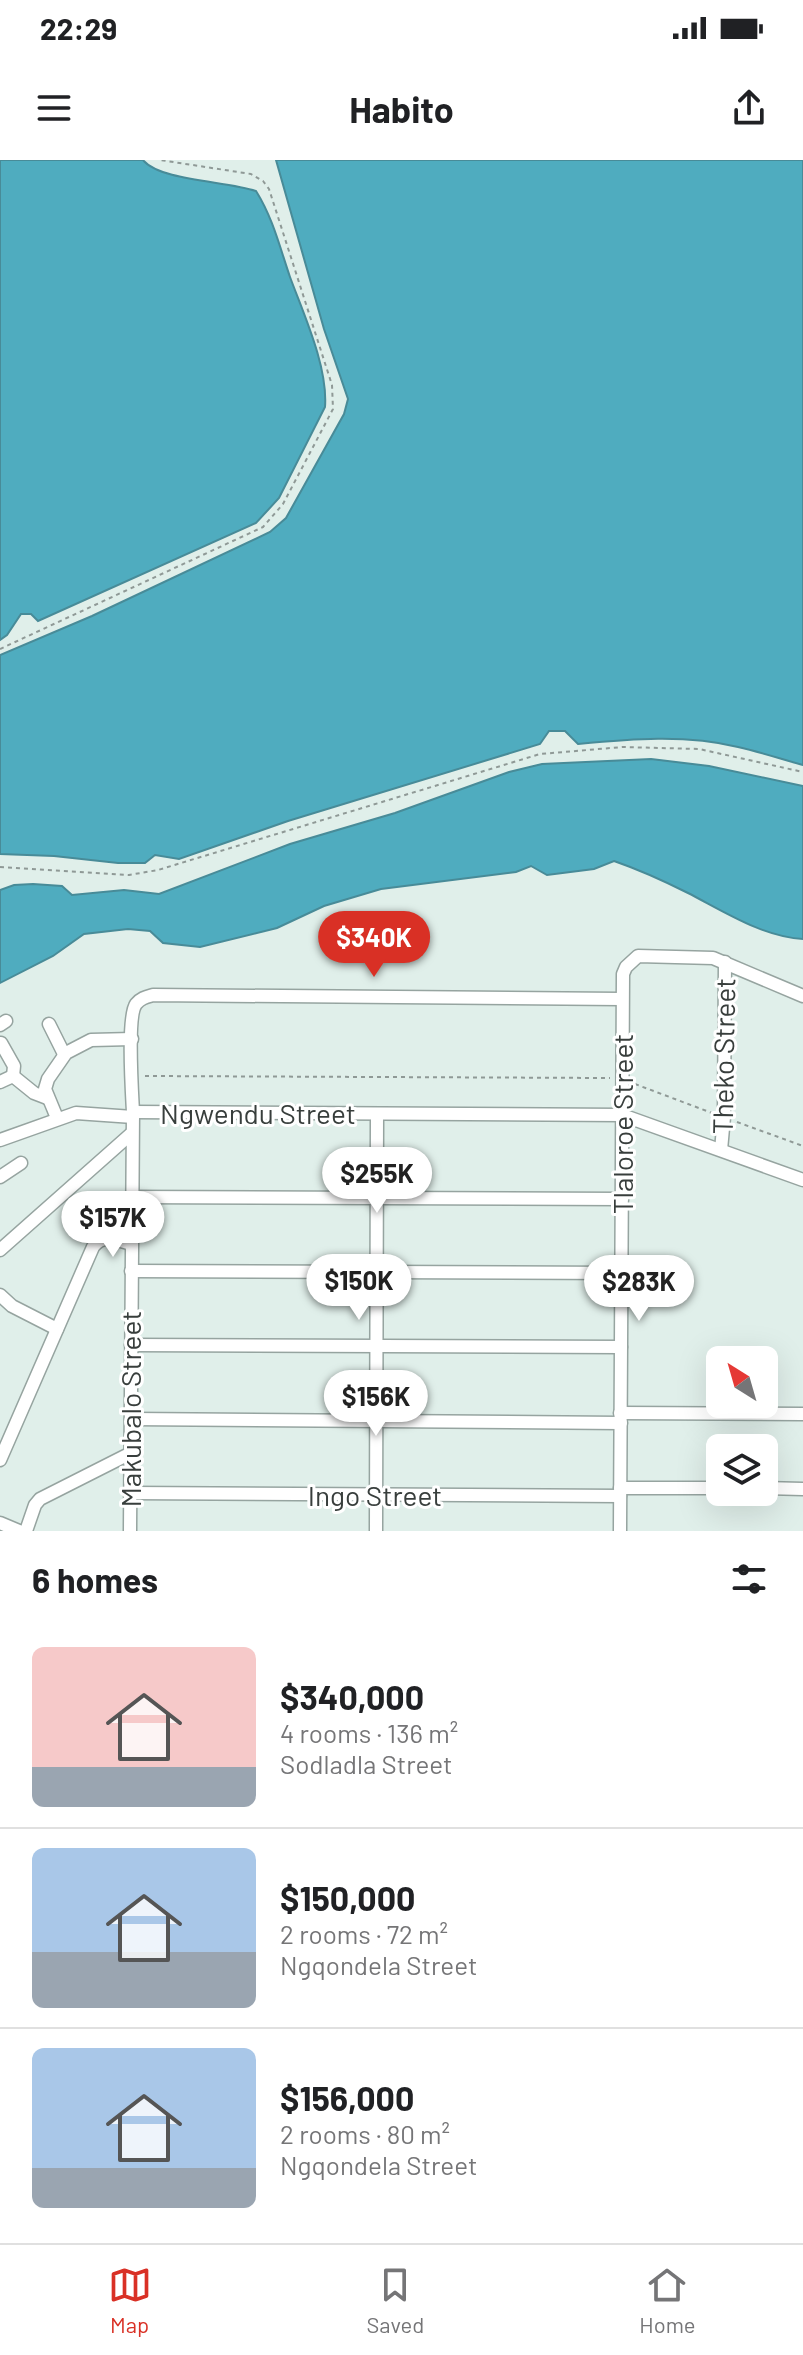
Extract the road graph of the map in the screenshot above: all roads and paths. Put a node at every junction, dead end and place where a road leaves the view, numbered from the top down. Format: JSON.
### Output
{"nodes":[{"id":1,"x":160,"y":160,"type":"edge"},
{"id":2,"x":0,"y":649,"type":"edge"},
{"id":3,"x":803,"y":772,"type":"edge"},
{"id":4,"x":0,"y":867,"type":"edge"},
{"id":5,"x":725,"y":962,"type":"junction"},
{"id":6,"x":803,"y":996,"type":"edge"},
{"id":7,"x":621,"y":999,"type":"junction"},
{"id":8,"x":49,"y":1024,"type":"dead end"},
{"id":9,"x":132,"y":1039,"type":"junction"},
{"id":10,"x":1,"y":1043,"type":"edge"},
{"id":11,"x":64,"y":1054,"type":"junction"},
{"id":12,"x":13,"y":1076,"type":"junction"},
{"id":13,"x":131,"y":1076,"type":"junction"},
{"id":14,"x":622,"y":1079,"type":"junction"},
{"id":15,"x":0,"y":1082,"type":"edge"},
{"id":16,"x":47,"y":1098,"type":"junction"},
{"id":17,"x":377,"y":1114,"type":"junction"},
{"id":18,"x":133,"y":1115,"type":"junction"},
{"id":19,"x":622,"y":1115,"type":"junction"},
{"id":20,"x":724,"y":1117,"type":"junction"},
{"id":21,"x":57,"y":1118,"type":"junction"},
{"id":22,"x":132,"y":1133,"type":"junction"},
{"id":23,"x":0,"y":1140,"type":"edge"},
{"id":24,"x":803,"y":1146,"type":"edge"},
{"id":25,"x":721,"y":1150,"type":"junction"},
{"id":26,"x":21,"y":1163,"type":"dead end"},
{"id":27,"x":0,"y":1177,"type":"edge"},
{"id":28,"x":803,"y":1180,"type":"edge"},
{"id":29,"x":132,"y":1197,"type":"junction"},
{"id":30,"x":377,"y":1197,"type":"junction"},
{"id":31,"x":622,"y":1199,"type":"junction"},
{"id":32,"x":131,"y":1244,"type":"junction"},
{"id":33,"x":0,"y":1250,"type":"edge"},
{"id":34,"x":131,"y":1271,"type":"junction"},
{"id":35,"x":376,"y":1273,"type":"junction"},
{"id":36,"x":622,"y":1273,"type":"junction"},
{"id":37,"x":0,"y":1295,"type":"edge"},
{"id":38,"x":57,"y":1329,"type":"junction"},
{"id":39,"x":131,"y":1345,"type":"junction"},
{"id":40,"x":377,"y":1346,"type":"junction"},
{"id":41,"x":621,"y":1347,"type":"junction"},
{"id":42,"x":803,"y":1414,"type":"edge"},
{"id":43,"x":621,"y":1418,"type":"junction"},
{"id":44,"x":131,"y":1419,"type":"junction"},
{"id":45,"x":377,"y":1420,"type":"junction"},
{"id":46,"x":131,"y":1453,"type":"junction"},
{"id":47,"x":0,"y":1460,"type":"edge"},
{"id":48,"x":778,"y":1488,"type":"edge"},
{"id":49,"x":706,"y":1489,"type":"edge"},
{"id":50,"x":803,"y":1489,"type":"edge"},
{"id":51,"x":620,"y":1492,"type":"junction"},
{"id":52,"x":130,"y":1493,"type":"junction"},
{"id":53,"x":376,"y":1495,"type":"junction"},
{"id":54,"x":0,"y":1523,"type":"edge"},
{"id":55,"x":19,"y":1531,"type":"edge"},
{"id":56,"x":26,"y":1531,"type":"edge"},
{"id":57,"x":130,"y":1531,"type":"edge"},
{"id":58,"x":376,"y":1531,"type":"edge"},
{"id":59,"x":620,"y":1531,"type":"edge"}],
"edges":[{"from":1,"to":2,"type":"path"},
{"from":3,"to":4,"type":"path"},
{"from":5,"to":6,"type":"street"},
{"from":5,"to":7,"type":"street","name":"Tlaloroe Street"},
{"from":5,"to":20,"type":"street","name":"Theko Street"},
{"from":7,"to":9,"type":"street","name":"Makubalo Street"},
{"from":7,"to":14,"type":"street","name":"Tlaloroe Street"},
{"from":8,"to":11,"type":"street"},
{"from":9,"to":11,"type":"street"},
{"from":9,"to":13,"type":"street","name":"Makubalo Street"},
{"from":10,"to":12,"type":"street"},
{"from":11,"to":16,"type":"street"},
{"from":12,"to":15,"type":"street"},
{"from":12,"to":16,"type":"street"},
{"from":13,"to":14,"type":"path"},
{"from":13,"to":18,"type":"street","name":"Makubalo Street"},
{"from":14,"to":19,"type":"street","name":"Tlaloroe Street"},
{"from":14,"to":20,"type":"path"},
{"from":16,"to":21,"type":"street"},
{"from":17,"to":18,"type":"street","name":"Ngwendu Street"},
{"from":17,"to":19,"type":"street","name":"Ngwendu Street"},
{"from":17,"to":30,"type":"street"},
{"from":18,"to":21,"type":"street","name":"Ngwendu Street"},
{"from":18,"to":22,"type":"street","name":"Makubalo Street"},
{"from":19,"to":25,"type":"street","name":"Ngwendu Street"},
{"from":19,"to":31,"type":"street","name":"Tlaloroe Street"},
{"from":20,"to":24,"type":"path"},
{"from":20,"to":25,"type":"street","name":"Theko Street"},
{"from":21,"to":23,"type":"street","name":"Ngwendu Street"},
{"from":22,"to":29,"type":"street","name":"Makubalo Street"},
{"from":22,"to":33,"type":"street"},
{"from":25,"to":28,"type":"street","name":"Ngwendu Street"},
{"from":26,"to":27,"type":"street"},
{"from":29,"to":30,"type":"street"},
{"from":29,"to":32,"type":"street","name":"Makubalo Street"},
{"from":30,"to":31,"type":"street"},
{"from":30,"to":35,"type":"street"},
{"from":31,"to":36,"type":"street","name":"Tlaloroe Street"},
{"from":32,"to":34,"type":"street","name":"Makubalo Street"},
{"from":32,"to":38,"type":"street"},
{"from":34,"to":35,"type":"street"},
{"from":34,"to":39,"type":"street","name":"Makubalo Street"},
{"from":35,"to":36,"type":"street"},
{"from":35,"to":40,"type":"street"},
{"from":36,"to":41,"type":"street","name":"Tlaloroe Street"},
{"from":37,"to":38,"type":"street"},
{"from":38,"to":47,"type":"street"},
{"from":39,"to":40,"type":"street"},
{"from":39,"to":44,"type":"street","name":"Makubalo Street"},
{"from":40,"to":41,"type":"street"},
{"from":40,"to":45,"type":"street"},
{"from":41,"to":43,"type":"street","name":"Tlaloroe Street"},
{"from":42,"to":43,"type":"street"},
{"from":43,"to":45,"type":"street"},
{"from":43,"to":51,"type":"street","name":"Tlaloroe Street"},
{"from":44,"to":45,"type":"street"},
{"from":44,"to":46,"type":"street","name":"Makubalo Street"},
{"from":45,"to":53,"type":"street"},
{"from":46,"to":52,"type":"street","name":"Makubalo Street"},
{"from":46,"to":56,"type":"street"},
{"from":48,"to":50,"type":"street"},
{"from":49,"to":51,"type":"street","name":"Ingo Street"},
{"from":51,"to":53,"type":"street","name":"Ingo Street"},
{"from":51,"to":59,"type":"street","name":"Tlaloroe Street"},
{"from":52,"to":53,"type":"street","name":"Ingo Street"},
{"from":52,"to":57,"type":"street","name":"Makubalo Street"},
{"from":53,"to":58,"type":"street"},
{"from":54,"to":55,"type":"street"}]}
